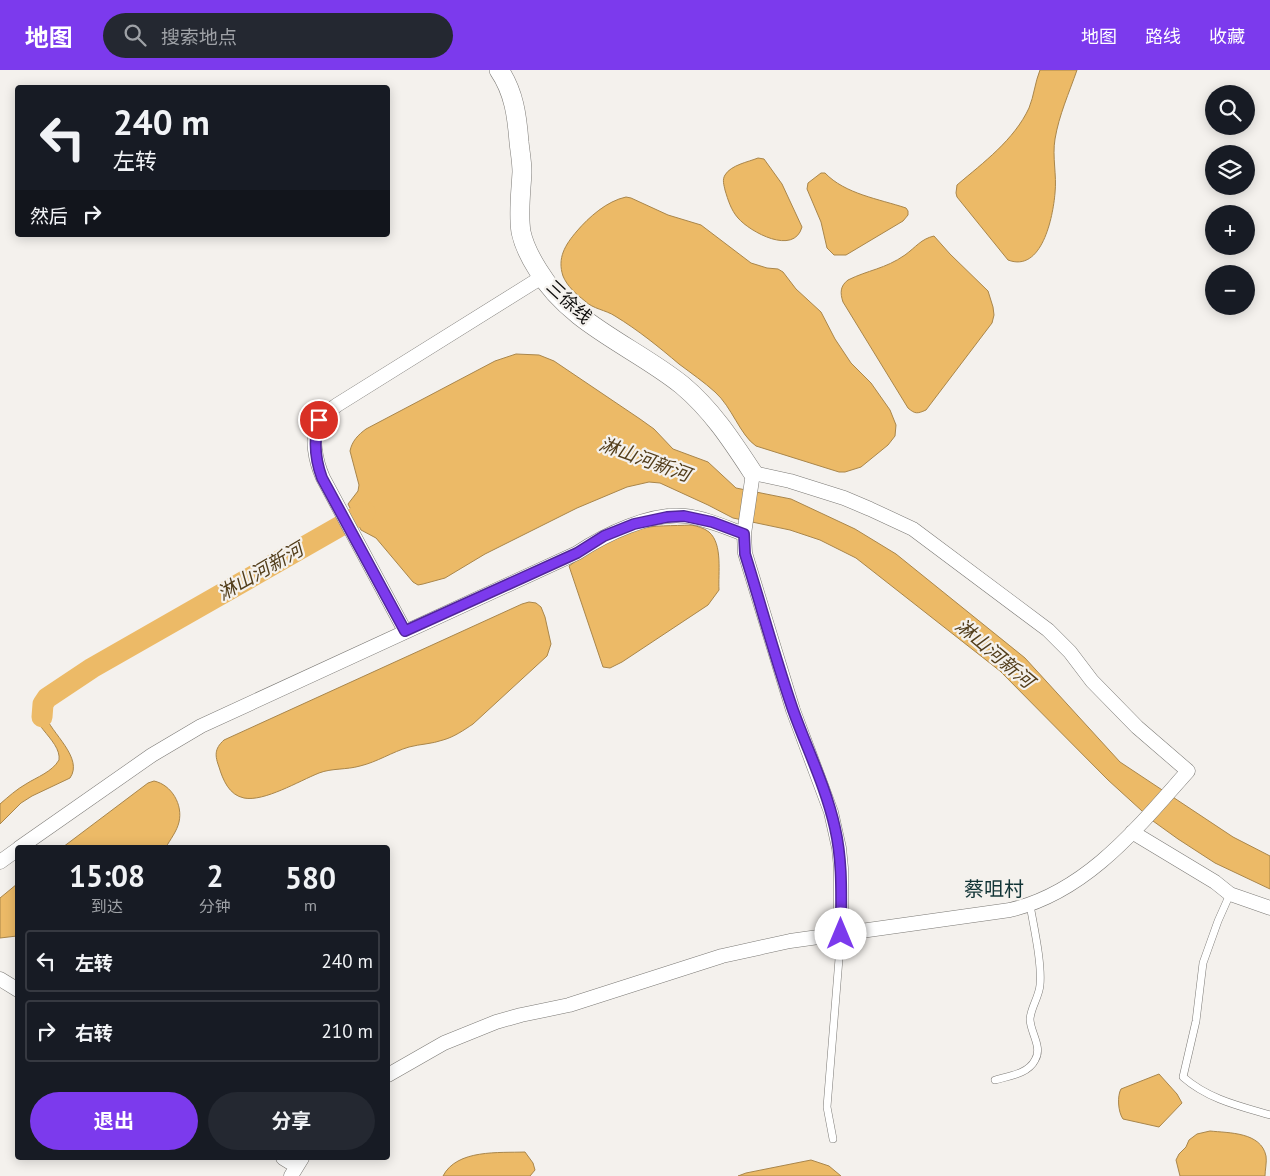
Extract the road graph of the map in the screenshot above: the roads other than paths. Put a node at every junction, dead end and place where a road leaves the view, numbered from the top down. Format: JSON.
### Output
{"nodes":[{"id":1,"x":499,"y":70,"type":"edge"},
{"id":2,"x":542,"y":277,"type":"junction"},
{"id":3,"x":752,"y":481,"type":"junction"},
{"id":4,"x":745,"y":528,"type":"junction"},
{"id":5,"x":405,"y":631,"type":"junction"},
{"id":6,"x":1136,"y":829,"type":"junction"},
{"id":7,"x":22,"y":845,"type":"edge"},
{"id":8,"x":15,"y":850,"type":"edge"},
{"id":9,"x":0,"y":862,"type":"edge"},
{"id":10,"x":1230,"y":894,"type":"junction"},
{"id":11,"x":1030,"y":905,"type":"junction"},
{"id":12,"x":1270,"y":908,"type":"edge"},
{"id":13,"x":841,"y":934,"type":"junction"},
{"id":14,"x":0,"y":979,"type":"edge"},
{"id":15,"x":15,"y":988,"type":"edge"},
{"id":16,"x":390,"y":1073,"type":"edge"},
{"id":17,"x":995,"y":1080,"type":"dead end"},
{"id":18,"x":1270,"y":1115,"type":"edge"},
{"id":19,"x":833,"y":1139,"type":"dead end"}],
"edges":[{"from":1,"to":2,"type":"street","name":"三徐线"},
{"from":2,"to":3,"type":"street","name":"三徐线"},
{"from":2,"to":5,"type":"street"},
{"from":3,"to":4,"type":"street"},
{"from":3,"to":6,"type":"street"},
{"from":4,"to":5,"type":"street"},
{"from":4,"to":13,"type":"street"},
{"from":5,"to":7,"type":"street"},
{"from":6,"to":10,"type":"street"},
{"from":6,"to":11,"type":"street"},
{"from":8,"to":9,"type":"street"},
{"from":10,"to":12,"type":"street"},
{"from":10,"to":18,"type":"lane"},
{"from":11,"to":13,"type":"street"},
{"from":11,"to":17,"type":"lane"},
{"from":13,"to":16,"type":"street"},
{"from":13,"to":19,"type":"lane"},
{"from":14,"to":15,"type":"street"}]}
